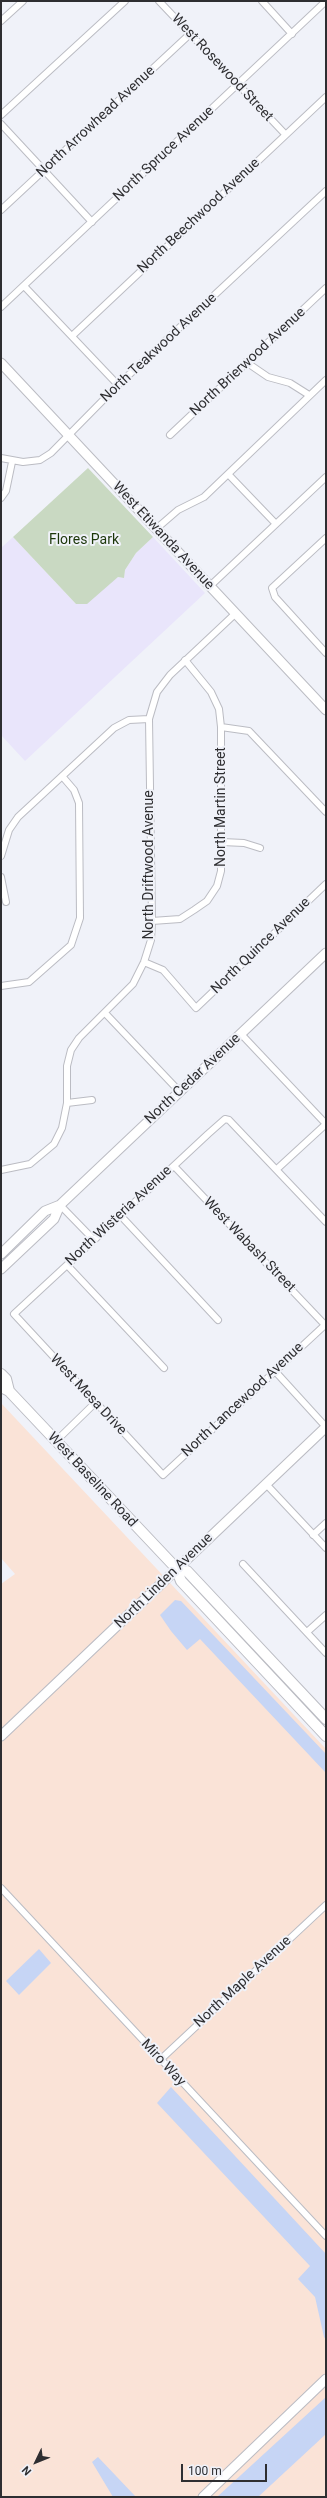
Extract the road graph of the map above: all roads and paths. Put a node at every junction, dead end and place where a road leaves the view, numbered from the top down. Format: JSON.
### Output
{"nodes":[{"id":1,"x":22,"y":1,"type":"edge"},
{"id":2,"x":125,"y":1,"type":"edge"},
{"id":3,"x":159,"y":1,"type":"edge"},
{"id":4,"x":262,"y":1,"type":"edge"},
{"id":5,"x":326,"y":1,"type":"edge"},
{"id":6,"x":1,"y":21,"type":"edge"},
{"id":7,"x":190,"y":34,"type":"junction"},
{"id":8,"x":292,"y":34,"type":"junction"},
{"id":9,"x":238,"y":84,"type":"junction"},
{"id":10,"x":326,"y":97,"type":"edge"},
{"id":11,"x":1,"y":115,"type":"edge"},
{"id":12,"x":1,"y":124,"type":"edge"},
{"id":13,"x":286,"y":134,"type":"junction"},
{"id":14,"x":44,"y":170,"type":"junction"},
{"id":15,"x":326,"y":191,"type":"edge"},
{"id":16,"x":1,"y":210,"type":"edge"},
{"id":17,"x":92,"y":222,"type":"junction"},
{"id":18,"x":24,"y":286,"type":"junction"},
{"id":19,"x":326,"y":288,"type":"edge"},
{"id":20,"x":1,"y":307,"type":"edge"},
{"id":21,"x":72,"y":336,"type":"junction"},
{"id":22,"x":246,"y":362,"type":"junction"},
{"id":23,"x":1,"y":363,"type":"edge"},
{"id":24,"x":326,"y":380,"type":"edge"},
{"id":25,"x":118,"y":385,"type":"junction"},
{"id":26,"x":309,"y":395,"type":"junction"},
{"id":27,"x":170,"y":435,"type":"dead end"},
{"id":28,"x":69,"y":436,"type":"junction"},
{"id":29,"x":1,"y":458,"type":"edge"},
{"id":30,"x":12,"y":462,"type":"junction"},
{"id":31,"x":228,"y":474,"type":"junction"},
{"id":32,"x":326,"y":478,"type":"edge"},
{"id":33,"x":1,"y":498,"type":"edge"},
{"id":34,"x":276,"y":524,"type":"junction"},
{"id":35,"x":156,"y":529,"type":"junction"},
{"id":36,"x":326,"y":538,"type":"edge"},
{"id":37,"x":210,"y":586,"type":"junction"},
{"id":38,"x":236,"y":613,"type":"junction"},
{"id":39,"x":326,"y":653,"type":"edge"},
{"id":40,"x":185,"y":660,"type":"junction"},
{"id":41,"x":326,"y":710,"type":"edge"},
{"id":42,"x":149,"y":719,"type":"junction"},
{"id":43,"x":221,"y":727,"type":"junction"},
{"id":44,"x":62,"y":776,"type":"junction"},
{"id":45,"x":326,"y":812,"type":"edge"},
{"id":46,"x":222,"y":842,"type":"junction"},
{"id":47,"x":260,"y":848,"type":"dead end"},
{"id":48,"x":1,"y":856,"type":"edge"},
{"id":49,"x":1,"y":877,"type":"edge"},
{"id":50,"x":326,"y":884,"type":"edge"},
{"id":51,"x":6,"y":902,"type":"dead end"},
{"id":52,"x":152,"y":921,"type":"junction"},
{"id":53,"x":326,"y":953,"type":"edge"},
{"id":54,"x":144,"y":962,"type":"junction"},
{"id":55,"x":1,"y":986,"type":"edge"},
{"id":56,"x":105,"y":1013,"type":"junction"},
{"id":57,"x":241,"y":1034,"type":"junction"},
{"id":58,"x":180,"y":1092,"type":"junction"},
{"id":59,"x":92,"y":1100,"type":"dead end"},
{"id":60,"x":67,"y":1103,"type":"junction"},
{"id":61,"x":326,"y":1124,"type":"edge"},
{"id":62,"x":174,"y":1166,"type":"junction"},
{"id":63,"x":276,"y":1169,"type":"junction"},
{"id":64,"x":1,"y":1170,"type":"edge"},
{"id":65,"x":60,"y":1204,"type":"junction"},
{"id":66,"x":120,"y":1215,"type":"junction"},
{"id":67,"x":326,"y":1222,"type":"edge"},
{"id":68,"x":94,"y":1240,"type":"junction"},
{"id":69,"x":1,"y":1254,"type":"edge"},
{"id":70,"x":67,"y":1265,"type":"junction"},
{"id":71,"x":1,"y":1269,"type":"edge"},
{"id":72,"x":14,"y":1314,"type":"joint"},
{"id":73,"x":218,"y":1320,"type":"dead end"},
{"id":74,"x":325,"y":1325,"type":"joint"},
{"id":75,"x":164,"y":1368,"type":"dead end"},
{"id":76,"x":274,"y":1370,"type":"junction"},
{"id":77,"x":1,"y":1374,"type":"edge"},
{"id":78,"x":5,"y":1389,"type":"edge"},
{"id":79,"x":94,"y":1404,"type":"junction"},
{"id":80,"x":326,"y":1427,"type":"edge"},
{"id":81,"x":56,"y":1441,"type":"junction"},
{"id":82,"x":163,"y":1475,"type":"joint"},
{"id":83,"x":266,"y":1484,"type":"junction"},
{"id":84,"x":326,"y":1523,"type":"edge"},
{"id":85,"x":314,"y":1535,"type":"junction"},
{"id":86,"x":326,"y":1548,"type":"edge"},
{"id":87,"x":243,"y":1564,"type":"dead end"},
{"id":88,"x":176,"y":1568,"type":"junction"},
{"id":89,"x":326,"y":1615,"type":"edge"},
{"id":90,"x":307,"y":1632,"type":"junction"},
{"id":91,"x":326,"y":1653,"type":"edge"},
{"id":92,"x":326,"y":1719,"type":"edge"},
{"id":93,"x":1,"y":1736,"type":"edge"},
{"id":94,"x":326,"y":1736,"type":"edge"},
{"id":95,"x":1,"y":1888,"type":"edge"},
{"id":96,"x":326,"y":1905,"type":"edge"},
{"id":97,"x":160,"y":2060,"type":"junction"},
{"id":98,"x":326,"y":2236,"type":"edge"},
{"id":99,"x":326,"y":2379,"type":"edge"},
{"id":100,"x":203,"y":2497,"type":"edge"}],
"edges":[{"from":1,"to":6,"type":"street"},
{"from":2,"to":11,"type":"street"},
{"from":3,"to":7,"type":"street","name":"West Rosewood Street"},
{"from":4,"to":8,"type":"street"},
{"from":5,"to":8,"type":"street","name":"North Spruce Avenue"},
{"from":7,"to":9,"type":"street","name":"West Rosewood Street"},
{"from":7,"to":14,"type":"street","name":"North Arrowhead Avenue"},
{"from":8,"to":9,"type":"street","name":"North Spruce Avenue"},
{"from":9,"to":13,"type":"street","name":"West Rosewood Street"},
{"from":9,"to":17,"type":"street","name":"North Spruce Avenue"},
{"from":10,"to":13,"type":"street","name":"North Beechwood Avenue"},
{"from":12,"to":14,"type":"street"},
{"from":13,"to":21,"type":"street","name":"North Beechwood Avenue"},
{"from":14,"to":16,"type":"street","name":"North Arrowhead Avenue"},
{"from":14,"to":17,"type":"street"},
{"from":15,"to":25,"type":"street","name":"North Teakwood Avenue"},
{"from":17,"to":18,"type":"street","name":"North Spruce Avenue"},
{"from":18,"to":20,"type":"street","name":"North Spruce Avenue"},
{"from":18,"to":21,"type":"street"},
{"from":19,"to":22,"type":"street","name":"North Brierwood Avenue"},
{"from":21,"to":25,"type":"street"},
{"from":22,"to":26,"type":"street"},
{"from":22,"to":27,"type":"street","name":"North Brierwood Avenue"},
{"from":23,"to":28,"type":"street","name":"West Etiwanda Avenue"},
{"from":24,"to":26,"type":"street"},
{"from":25,"to":28,"type":"street","name":"North Teakwood Avenue"},
{"from":26,"to":31,"type":"street"},
{"from":28,"to":30,"type":"street","name":"North Teakwood Avenue"},
{"from":28,"to":35,"type":"street","name":"West Etiwanda Avenue"},
{"from":29,"to":30,"type":"street"},
{"from":30,"to":33,"type":"street"},
{"from":31,"to":34,"type":"street"},
{"from":31,"to":35,"type":"street"},
{"from":32,"to":34,"type":"street"},
{"from":34,"to":37,"type":"street"},
{"from":35,"to":37,"type":"street","name":"West Etiwanda Avenue"},
{"from":36,"to":39,"type":"street"},
{"from":37,"to":38,"type":"street","name":"West Etiwanda Avenue"},
{"from":38,"to":40,"type":"street"},
{"from":38,"to":41,"type":"street","name":"West Etiwanda Avenue"},
{"from":40,"to":42,"type":"street","name":"North Driftwood Avenue"},
{"from":40,"to":43,"type":"street","name":"North Martin Street"},
{"from":42,"to":44,"type":"street"},
{"from":42,"to":52,"type":"street","name":"North Driftwood Avenue"},
{"from":43,"to":45,"type":"street"},
{"from":43,"to":46,"type":"street","name":"North Martin Street"},
{"from":44,"to":48,"type":"street"},
{"from":44,"to":55,"type":"street"},
{"from":46,"to":47,"type":"street"},
{"from":46,"to":52,"type":"street","name":"North Martin Street"},
{"from":49,"to":51,"type":"street"},
{"from":50,"to":54,"type":"street","name":"North Quince Avenue"},
{"from":52,"to":54,"type":"street","name":"North Driftwood Avenue"},
{"from":53,"to":57,"type":"street","name":"North Cedar Avenue"},
{"from":54,"to":56,"type":"street","name":"North Driftwood Avenue"},
{"from":56,"to":58,"type":"street"},
{"from":56,"to":60,"type":"street","name":"North Driftwood Avenue"},
{"from":57,"to":58,"type":"street","name":"North Cedar Avenue"},
{"from":57,"to":61,"type":"street"},
{"from":58,"to":65,"type":"street","name":"North Cedar Avenue"},
{"from":59,"to":60,"type":"street"},
{"from":60,"to":64,"type":"street","name":"North Driftwood Avenue"},
{"from":61,"to":63,"type":"street"},
{"from":62,"to":63,"type":"street","name":"North Wisteria Avenue"},
{"from":62,"to":66,"type":"street","name":"North Wisteria Avenue"},
{"from":62,"to":74,"type":"street","name":"West Wabash Street"},
{"from":63,"to":67,"type":"street"},
{"from":65,"to":68,"type":"street"},
{"from":65,"to":69,"type":"street","name":"North Cedar Avenue"},
{"from":65,"to":71,"type":"street","name":"North Cedar Avenue"},
{"from":66,"to":68,"type":"street","name":"North Wisteria Avenue"},
{"from":66,"to":73,"type":"street"},
{"from":68,"to":70,"type":"street","name":"North Wisteria Avenue"},
{"from":70,"to":72,"type":"street","name":"North Wisteria Avenue"},
{"from":70,"to":75,"type":"street"},
{"from":72,"to":79,"type":"street","name":"West Mesa Drive"},
{"from":74,"to":76,"type":"street","name":"North Lancewood Avenue"},
{"from":76,"to":80,"type":"street"},
{"from":76,"to":82,"type":"street","name":"North Lancewood Avenue"},
{"from":77,"to":78,"type":"main road","name":"West Baseline Road"},
{"from":78,"to":81,"type":"main road","name":"West Baseline Road"},
{"from":79,"to":81,"type":"street"},
{"from":79,"to":82,"type":"street","name":"West Mesa Drive"},
{"from":80,"to":83,"type":"street","name":"North Linden Avenue"},
{"from":81,"to":88,"type":"main road","name":"West Baseline Road"},
{"from":83,"to":85,"type":"street"},
{"from":83,"to":88,"type":"street","name":"North Linden Avenue"},
{"from":84,"to":85,"type":"street"},
{"from":85,"to":86,"type":"street"},
{"from":87,"to":90,"type":"street"},
{"from":88,"to":92,"type":"main road","name":"West Baseline Road"},
{"from":88,"to":93,"type":"street","name":"North Linden Avenue"},
{"from":88,"to":94,"type":"main road","name":"West Baseline Road"},
{"from":89,"to":90,"type":"street"},
{"from":90,"to":91,"type":"street"},
{"from":95,"to":97,"type":"street","name":"Miro Way"},
{"from":96,"to":97,"type":"street","name":"North Maple Avenue"},
{"from":97,"to":98,"type":"street","name":"Miro Way"},
{"from":99,"to":100,"type":"street"}]}
